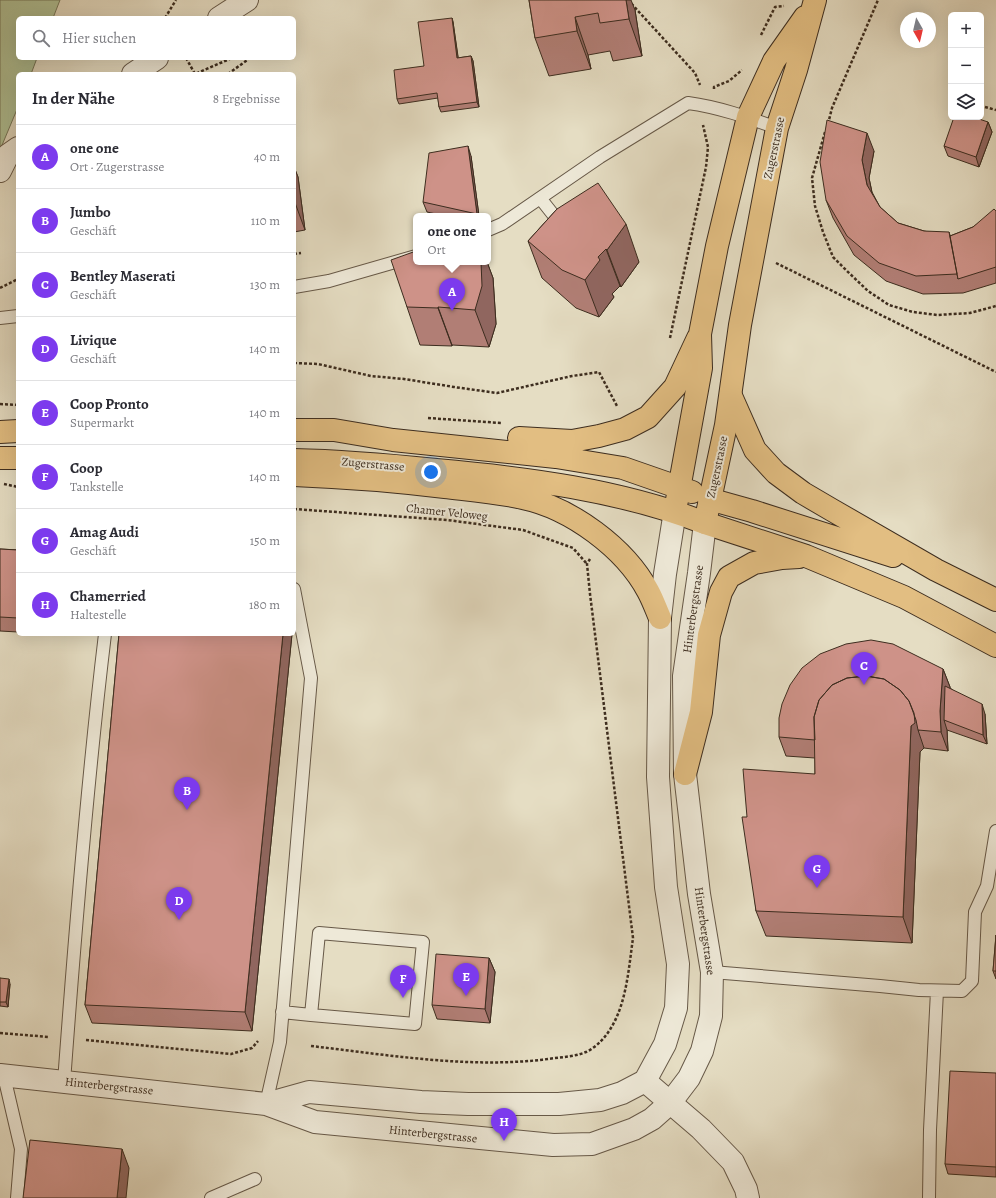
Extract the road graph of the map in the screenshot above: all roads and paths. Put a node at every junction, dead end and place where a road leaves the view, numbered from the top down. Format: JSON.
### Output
{"nodes":[{"id":1,"x":176,"y":0,"type":"edge"},
{"id":2,"x":247,"y":0,"type":"edge"},
{"id":3,"x":628,"y":0,"type":"edge"},
{"id":4,"x":878,"y":0,"type":"edge"},
{"id":5,"x":815,"y":1,"type":"edge"},
{"id":6,"x":775,"y":7,"type":"dead end"},
{"id":7,"x":166,"y":16,"type":"edge"},
{"id":8,"x":222,"y":16,"type":"edge"},
{"id":9,"x":758,"y":40,"type":"dead end"},
{"id":10,"x":154,"y":60,"type":"edge"},
{"id":11,"x":187,"y":60,"type":"edge"},
{"id":12,"x":227,"y":60,"type":"edge"},
{"id":13,"x":247,"y":60,"type":"edge"},
{"id":14,"x":745,"y":67,"type":"dead end"},
{"id":15,"x":136,"y":72,"type":"edge"},
{"id":16,"x":194,"y":72,"type":"edge"},
{"id":17,"x":200,"y":72,"type":"edge"},
{"id":18,"x":231,"y":72,"type":"edge"},
{"id":19,"x":708,"y":106,"type":"junction"},
{"id":20,"x":985,"y":107,"type":"dead end"},
{"id":21,"x":996,"y":110,"type":"edge"},
{"id":22,"x":748,"y":117,"type":"junction"},
{"id":23,"x":777,"y":128,"type":"junction"},
{"id":24,"x":16,"y":150,"type":"edge"},
{"id":25,"x":0,"y":171,"type":"edge"},
{"id":26,"x":540,"y":198,"type":"junction"},
{"id":27,"x":491,"y":229,"type":"edge"},
{"id":28,"x":569,"y":234,"type":"edge"},
{"id":29,"x":301,"y":253,"type":"dead end"},
{"id":30,"x":296,"y":254,"type":"edge"},
{"id":31,"x":413,"y":257,"type":"edge"},
{"id":32,"x":773,"y":259,"type":"dead end"},
{"id":33,"x":16,"y":281,"type":"edge"},
{"id":34,"x":296,"y":287,"type":"edge"},
{"id":35,"x":0,"y":288,"type":"edge"},
{"id":36,"x":996,"y":306,"type":"edge"},
{"id":37,"x":16,"y":316,"type":"edge"},
{"id":38,"x":0,"y":318,"type":"edge"},
{"id":39,"x":700,"y":334,"type":"junction"},
{"id":40,"x":670,"y":340,"type":"dead end"},
{"id":41,"x":296,"y":363,"type":"edge"},
{"id":42,"x":996,"y":372,"type":"edge"},
{"id":43,"x":730,"y":396,"type":"junction"},
{"id":44,"x":0,"y":404,"type":"edge"},
{"id":45,"x":16,"y":405,"type":"edge"},
{"id":46,"x":619,"y":410,"type":"dead end"},
{"id":47,"x":424,"y":417,"type":"dead end"},
{"id":48,"x":501,"y":423,"type":"dead end"},
{"id":49,"x":296,"y":430,"type":"edge"},
{"id":50,"x":334,"y":430,"type":"junction"},
{"id":51,"x":16,"y":431,"type":"edge"},
{"id":52,"x":0,"y":432,"type":"edge"},
{"id":53,"x":0,"y":458,"type":"edge"},
{"id":54,"x":16,"y":458,"type":"edge"},
{"id":55,"x":296,"y":460,"type":"edge"},
{"id":56,"x":296,"y":475,"type":"edge"},
{"id":57,"x":0,"y":483,"type":"edge"},
{"id":58,"x":16,"y":487,"type":"edge"},
{"id":59,"x":679,"y":488,"type":"junction"},
{"id":60,"x":709,"y":499,"type":"junction"},
{"id":61,"x":296,"y":509,"type":"edge"},
{"id":62,"x":675,"y":511,"type":"junction"},
{"id":63,"x":705,"y":523,"type":"junction"},
{"id":64,"x":806,"y":556,"type":"junction"},
{"id":65,"x":936,"y":570,"type":"junction"},
{"id":66,"x":296,"y":599,"type":"edge"},
{"id":67,"x":996,"y":600,"type":"edge"},
{"id":68,"x":660,"y":618,"type":"junction"},
{"id":69,"x":105,"y":636,"type":"edge"},
{"id":70,"x":996,"y":646,"type":"edge"},
{"id":71,"x":685,"y":774,"type":"junction"},
{"id":72,"x":996,"y":831,"type":"edge"},
{"id":73,"x":712,"y":972,"type":"junction"},
{"id":74,"x":937,"y":991,"type":"junction"},
{"id":75,"x":282,"y":1012,"type":"junction"},
{"id":76,"x":311,"y":1014,"type":"junction"},
{"id":77,"x":0,"y":1033,"type":"edge"},
{"id":78,"x":44,"y":1036,"type":"dead end"},
{"id":79,"x":85,"y":1040,"type":"dead end"},
{"id":80,"x":258,"y":1041,"type":"dead end"},
{"id":81,"x":311,"y":1046,"type":"dead end"},
{"id":82,"x":1,"y":1078,"type":"edge"},
{"id":83,"x":645,"y":1081,"type":"junction"},
{"id":84,"x":64,"y":1082,"type":"junction"},
{"id":85,"x":670,"y":1103,"type":"junction"},
{"id":86,"x":266,"y":1104,"type":"junction"},
{"id":87,"x":255,"y":1180,"type":"dead end"},
{"id":88,"x":17,"y":1198,"type":"edge"},
{"id":89,"x":211,"y":1198,"type":"edge"},
{"id":90,"x":748,"y":1198,"type":"edge"},
{"id":91,"x":929,"y":1198,"type":"edge"}],
"edges":[{"from":1,"to":7,"type":"path"},
{"from":2,"to":8,"type":"street"},
{"from":3,"to":19,"type":"path"},
{"from":4,"to":36,"type":"path"},
{"from":5,"to":22,"type":"main road","name":"Zugerstrasse"},
{"from":5,"to":23,"type":"main road","name":"Zugerstrasse"},
{"from":6,"to":9,"type":"path"},
{"from":10,"to":15,"type":"street"},
{"from":11,"to":16,"type":"path"},
{"from":12,"to":17,"type":"path"},
{"from":13,"to":18,"type":"path"},
{"from":14,"to":19,"type":"path"},
{"from":19,"to":22,"type":"lane"},
{"from":19,"to":26,"type":"lane"},
{"from":19,"to":40,"type":"path"},
{"from":20,"to":21,"type":"path"},
{"from":22,"to":23,"type":"lane"},
{"from":22,"to":39,"type":"main road","name":"Zugerstrasse"},
{"from":23,"to":43,"type":"main road","name":"Zugerstrasse"},
{"from":24,"to":25,"type":"street"},
{"from":26,"to":27,"type":"lane"},
{"from":26,"to":28,"type":"lane"},
{"from":29,"to":30,"type":"path"},
{"from":31,"to":34,"type":"lane"},
{"from":32,"to":42,"type":"path"},
{"from":33,"to":35,"type":"path"},
{"from":37,"to":38,"type":"lane"},
{"from":39,"to":50,"type":"main road"},
{"from":39,"to":59,"type":"main road","name":"Zugerstrasse"},
{"from":41,"to":46,"type":"path"},
{"from":43,"to":60,"type":"main road","name":"Zugerstrasse"},
{"from":43,"to":65,"type":"main road"},
{"from":44,"to":45,"type":"path"},
{"from":47,"to":48,"type":"path"},
{"from":49,"to":50,"type":"main road"},
{"from":50,"to":59,"type":"main road"},
{"from":51,"to":52,"type":"main road"},
{"from":53,"to":54,"type":"main road"},
{"from":55,"to":62,"type":"main road","name":"Zugerstrasse"},
{"from":56,"to":68,"type":"main road"},
{"from":57,"to":58,"type":"path"},
{"from":59,"to":60,"type":"main road"},
{"from":59,"to":62,"type":"main road","name":"Zugerstrasse"},
{"from":60,"to":63,"type":"main road","name":"Zugerstrasse"},
{"from":60,"to":65,"type":"main road"},
{"from":61,"to":81,"type":"path","name":"Chamer Veloweg"},
{"from":62,"to":63,"type":"main road","name":"Zugerstrasse"},
{"from":62,"to":68,"type":"street"},
{"from":63,"to":64,"type":"main road"},
{"from":63,"to":71,"type":"street","name":"Hinterbergstrasse"},
{"from":64,"to":70,"type":"main road"},
{"from":64,"to":71,"type":"main road"},
{"from":65,"to":67,"type":"main road"},
{"from":66,"to":75,"type":"lane"},
{"from":68,"to":83,"type":"street"},
{"from":69,"to":84,"type":"lane"},
{"from":71,"to":73,"type":"street","name":"Hinterbergstrasse"},
{"from":72,"to":74,"type":"lane"},
{"from":73,"to":74,"type":"lane"},
{"from":73,"to":85,"type":"street","name":"Hinterbergstrasse"},
{"from":74,"to":91,"type":"lane"},
{"from":75,"to":76,"type":"lane"},
{"from":75,"to":86,"type":"lane"},
{"from":76,"to":76,"type":"lane"},
{"from":77,"to":78,"type":"path"},
{"from":79,"to":80,"type":"path"},
{"from":82,"to":84,"type":"street","name":"Hinterbergstrasse"},
{"from":82,"to":88,"type":"lane"},
{"from":83,"to":85,"type":"street"},
{"from":83,"to":86,"type":"street","name":"Hinterbergstrasse"},
{"from":84,"to":86,"type":"street","name":"Hinterbergstrasse"},
{"from":85,"to":86,"type":"street","name":"Hinterbergstrasse"},
{"from":85,"to":90,"type":"street"},
{"from":87,"to":89,"type":"lane"}]}
